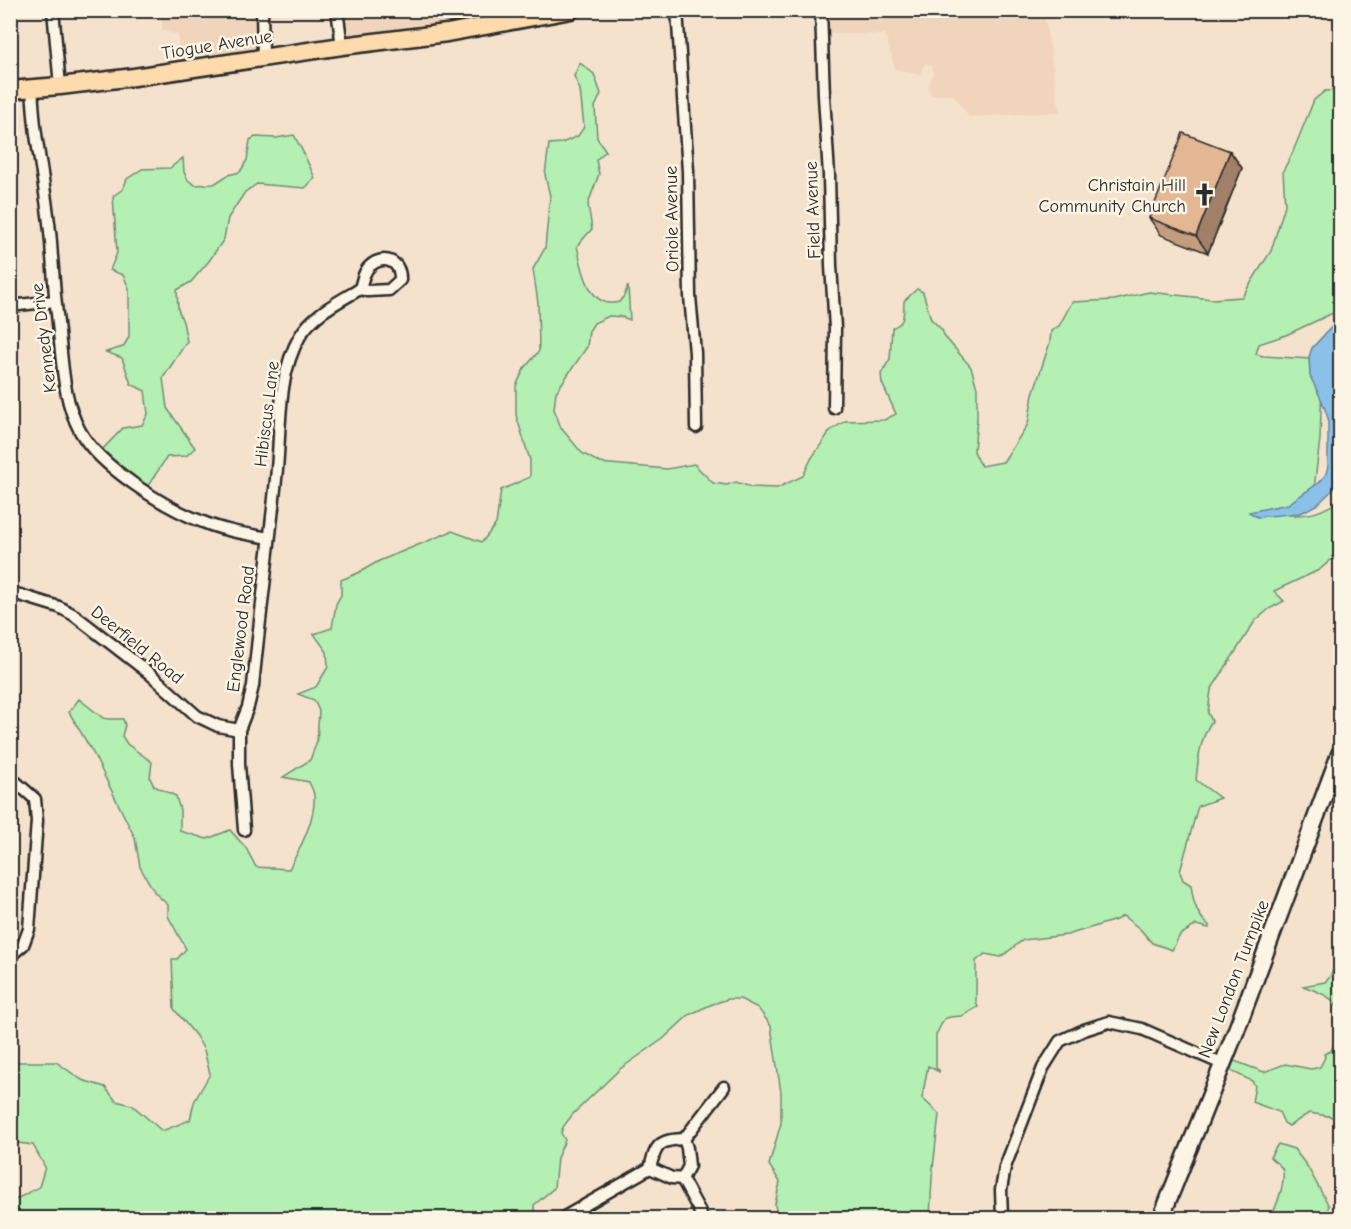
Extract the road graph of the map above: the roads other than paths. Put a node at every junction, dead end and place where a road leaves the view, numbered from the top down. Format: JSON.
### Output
{"nodes":[{"id":1,"x":53,"y":10,"type":"edge"},
{"id":2,"x":262,"y":10,"type":"edge"},
{"id":3,"x":337,"y":10,"type":"edge"},
{"id":4,"x":571,"y":10,"type":"edge"},
{"id":5,"x":677,"y":10,"type":"edge"},
{"id":6,"x":821,"y":10,"type":"edge"},
{"id":7,"x":342,"y":46,"type":"junction"},
{"id":8,"x":263,"y":57,"type":"junction"},
{"id":9,"x":60,"y":86,"type":"junction"},
{"id":10,"x":32,"y":88,"type":"junction"},
{"id":11,"x":10,"y":90,"type":"edge"},
{"id":12,"x":360,"y":289,"type":"dead end"},
{"id":13,"x":55,"y":301,"type":"junction"},
{"id":14,"x":10,"y":306,"type":"edge"},
{"id":15,"x":834,"y":408,"type":"dead end"},
{"id":16,"x":696,"y":427,"type":"dead end"},
{"id":17,"x":269,"y":538,"type":"junction"},
{"id":18,"x":10,"y":592,"type":"edge"},
{"id":19,"x":239,"y":730,"type":"junction"},
{"id":20,"x":1341,"y":753,"type":"edge"},
{"id":21,"x":10,"y":777,"type":"edge"},
{"id":22,"x":244,"y":830,"type":"dead end"},
{"id":23,"x":10,"y":956,"type":"edge"},
{"id":24,"x":1222,"y":1064,"type":"junction"},
{"id":25,"x":724,"y":1087,"type":"dead end"},
{"id":26,"x":684,"y":1138,"type":"junction"},
{"id":27,"x":650,"y":1168,"type":"junction"},
{"id":28,"x":682,"y":1179,"type":"junction"},
{"id":29,"x":566,"y":1216,"type":"dead end"},
{"id":30,"x":702,"y":1218,"type":"edge"},
{"id":31,"x":1002,"y":1218,"type":"edge"},
{"id":32,"x":1161,"y":1218,"type":"edge"}],
"edges":[{"from":1,"to":9,"type":"street"},
{"from":2,"to":8,"type":"street"},
{"from":3,"to":7,"type":"street"},
{"from":4,"to":7,"type":"main road","name":"Tiogue Avenue"},
{"from":5,"to":16,"type":"street","name":"Oriole Avenue"},
{"from":6,"to":15,"type":"street","name":"Field Avenue"},
{"from":7,"to":8,"type":"main road","name":"Tiogue Avenue"},
{"from":8,"to":9,"type":"main road","name":"Tiogue Avenue"},
{"from":9,"to":10,"type":"main road","name":"Tiogue Avenue"},
{"from":10,"to":11,"type":"main road","name":"Tiogue Avenue"},
{"from":10,"to":13,"type":"street","name":"Kennedy Drive"},
{"from":12,"to":17,"type":"street","name":"Hibiscus Lane"},
{"from":13,"to":14,"type":"street"},
{"from":13,"to":17,"type":"street","name":"Kennedy Drive"},
{"from":17,"to":19,"type":"street","name":"Englewood Road"},
{"from":18,"to":19,"type":"street","name":"Deerfield Road"},
{"from":19,"to":22,"type":"street","name":"Englewood Road"},
{"from":20,"to":24,"type":"main road","name":"New London Turnpike"},
{"from":21,"to":23,"type":"street"},
{"from":24,"to":31,"type":"street"},
{"from":24,"to":32,"type":"main road","name":"New London Turnpike"},
{"from":25,"to":26,"type":"street"},
{"from":26,"to":27,"type":"street"},
{"from":26,"to":28,"type":"street"},
{"from":27,"to":28,"type":"street"},
{"from":27,"to":29,"type":"street"},
{"from":28,"to":30,"type":"street"}]}
